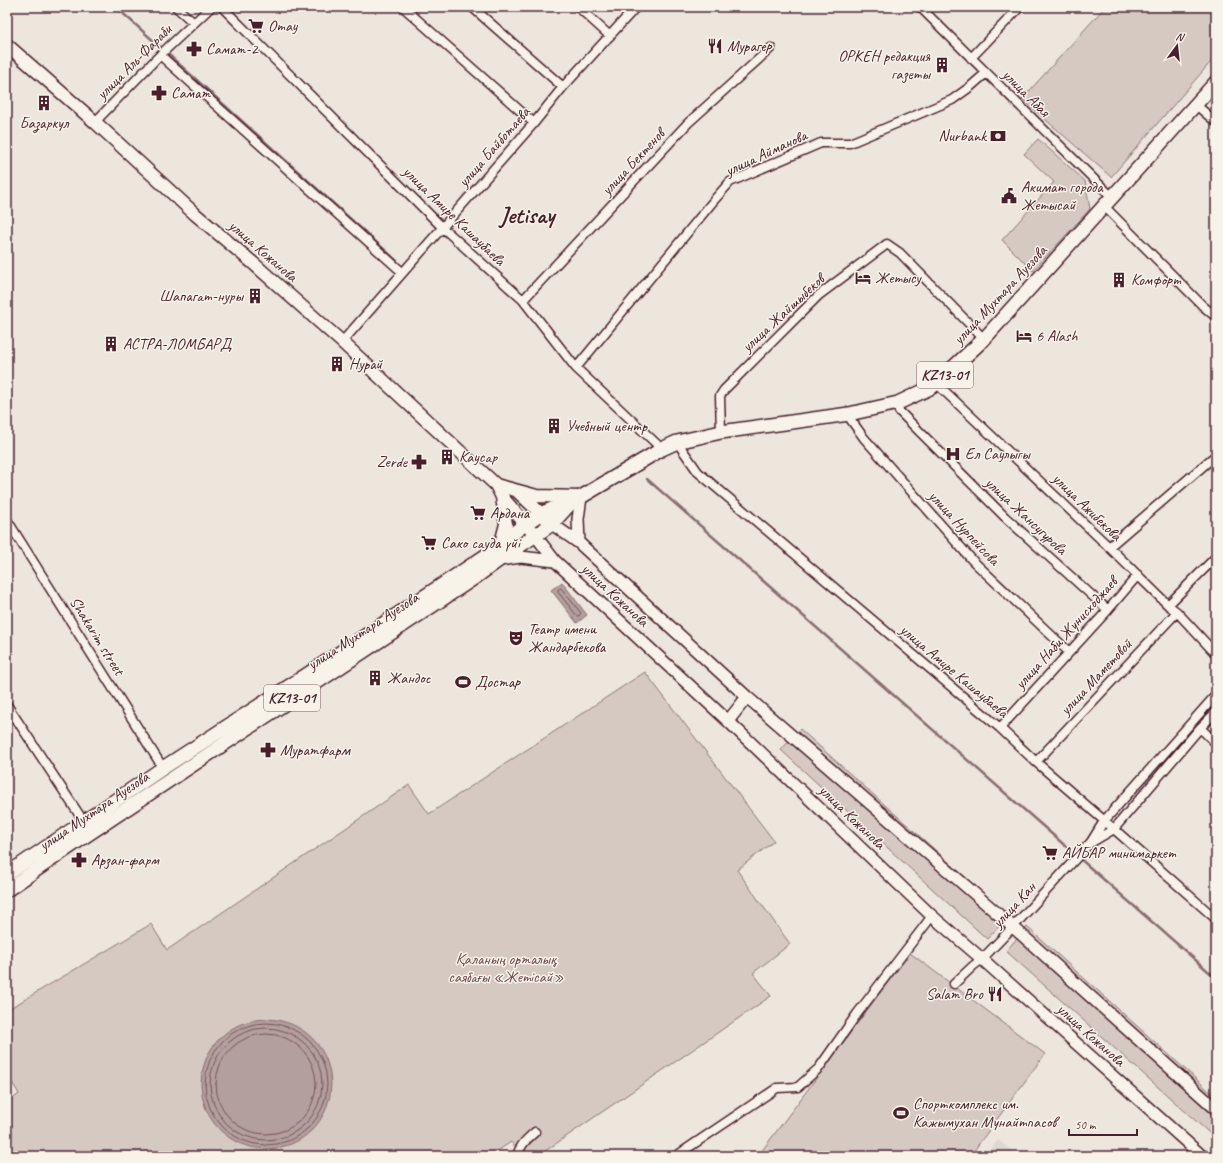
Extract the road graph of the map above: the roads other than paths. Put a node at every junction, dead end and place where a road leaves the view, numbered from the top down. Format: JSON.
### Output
{"nodes":[{"id":1,"x":176,"y":7,"type":"edge"},
{"id":2,"x":211,"y":7,"type":"edge"},
{"id":3,"x":222,"y":7,"type":"edge"},
{"id":4,"x":403,"y":7,"type":"edge"},
{"id":5,"x":472,"y":7,"type":"edge"},
{"id":6,"x":578,"y":7,"type":"edge"},
{"id":7,"x":636,"y":7,"type":"edge"},
{"id":8,"x":920,"y":7,"type":"edge"},
{"id":9,"x":1020,"y":7,"type":"edge"},
{"id":10,"x":194,"y":22,"type":"junction"},
{"id":11,"x":610,"y":36,"type":"junction"},
{"id":12,"x":7,"y":45,"type":"edge"},
{"id":13,"x":771,"y":48,"type":"dead end"},
{"id":14,"x":160,"y":55,"type":"junction"},
{"id":15,"x":971,"y":58,"type":"junction"},
{"id":16,"x":986,"y":73,"type":"junction"},
{"id":17,"x":1216,"y":82,"type":"edge"},
{"id":18,"x":563,"y":87,"type":"junction"},
{"id":19,"x":1196,"y":105,"type":"junction"},
{"id":20,"x":95,"y":122,"type":"junction"},
{"id":21,"x":1216,"y":122,"type":"edge"},
{"id":22,"x":534,"y":123,"type":"junction"},
{"id":23,"x":1109,"y":202,"type":"junction"},
{"id":24,"x":442,"y":227,"type":"junction"},
{"id":25,"x":402,"y":272,"type":"junction"},
{"id":26,"x":523,"y":300,"type":"junction"},
{"id":27,"x":1216,"y":317,"type":"edge"},
{"id":28,"x":984,"y":339,"type":"junction"},
{"id":29,"x":342,"y":342,"type":"junction"},
{"id":30,"x":576,"y":368,"type":"junction"},
{"id":31,"x":936,"y":383,"type":"junction"},
{"id":32,"x":898,"y":403,"type":"junction"},
{"id":33,"x":849,"y":414,"type":"junction"},
{"id":34,"x":721,"y":432,"type":"junction"},
{"id":35,"x":677,"y":442,"type":"junction"},
{"id":36,"x":662,"y":449,"type":"junction"},
{"id":37,"x":1216,"y":455,"type":"edge"},
{"id":38,"x":496,"y":485,"type":"junction"},
{"id":39,"x":517,"y":491,"type":"junction"},
{"id":40,"x":502,"y":497,"type":"junction"},
{"id":41,"x":577,"y":499,"type":"junction"},
{"id":42,"x":540,"y":514,"type":"junction"},
{"id":43,"x":7,"y":520,"type":"edge"},
{"id":44,"x":525,"y":524,"type":"junction"},
{"id":45,"x":552,"y":524,"type":"junction"},
{"id":46,"x":535,"y":535,"type":"junction"},
{"id":47,"x":501,"y":543,"type":"junction"},
{"id":48,"x":579,"y":544,"type":"junction"},
{"id":49,"x":1109,"y":547,"type":"junction"},
{"id":50,"x":1216,"y":557,"type":"edge"},
{"id":51,"x":500,"y":560,"type":"junction"},
{"id":52,"x":555,"y":561,"type":"junction"},
{"id":53,"x":1138,"y":575,"type":"junction"},
{"id":54,"x":1168,"y":605,"type":"junction"},
{"id":55,"x":1108,"y":610,"type":"junction"},
{"id":56,"x":1177,"y":612,"type":"junction"},
{"id":57,"x":1069,"y":652,"type":"junction"},
{"id":58,"x":1216,"y":654,"type":"edge"},
{"id":59,"x":1216,"y":695,"type":"edge"},
{"id":60,"x":747,"y":697,"type":"junction"},
{"id":61,"x":7,"y":705,"type":"edge"},
{"id":62,"x":1216,"y":712,"type":"edge"},
{"id":63,"x":728,"y":721,"type":"junction"},
{"id":64,"x":1000,"y":728,"type":"junction"},
{"id":65,"x":1200,"y":728,"type":"junction"},
{"id":66,"x":1216,"y":743,"type":"edge"},
{"id":67,"x":1036,"y":762,"type":"junction"},
{"id":68,"x":163,"y":768,"type":"junction"},
{"id":69,"x":1104,"y":821,"type":"junction"},
{"id":70,"x":88,"y":827,"type":"junction"},
{"id":71,"x":1114,"y":828,"type":"junction"},
{"id":72,"x":1091,"y":842,"type":"junction"},
{"id":73,"x":7,"y":874,"type":"edge"},
{"id":74,"x":7,"y":890,"type":"edge"},
{"id":75,"x":932,"y":916,"type":"junction"},
{"id":76,"x":1216,"y":919,"type":"edge"},
{"id":77,"x":1013,"y":927,"type":"junction"},
{"id":78,"x":982,"y":959,"type":"junction"},
{"id":79,"x":954,"y":984,"type":"dead end"},
{"id":80,"x":1215,"y":1106,"type":"edge"},
{"id":81,"x":535,"y":1132,"type":"dead end"},
{"id":82,"x":517,"y":1156,"type":"edge"},
{"id":83,"x":676,"y":1156,"type":"edge"},
{"id":84,"x":1202,"y":1156,"type":"edge"}],
"edges":[{"from":1,"to":10,"type":"street"},
{"from":2,"to":10,"type":"street","name":"улица Аль-Фараби"},
{"from":3,"to":24,"type":"street","name":"улица Амире Кашаубаева"},
{"from":4,"to":22,"type":"street"},
{"from":5,"to":18,"type":"street"},
{"from":6,"to":11,"type":"street"},
{"from":7,"to":11,"type":"street","name":"улица Байботаева"},
{"from":8,"to":15,"type":"street","name":"улица Абая"},
{"from":9,"to":15,"type":"street"},
{"from":10,"to":14,"type":"street","name":"улица Аль-Фараби"},
{"from":11,"to":18,"type":"street","name":"улица Байботаева"},
{"from":12,"to":20,"type":"main road","name":"улица Кожанова"},
{"from":13,"to":26,"type":"street","name":"улица Бектенов"},
{"from":14,"to":20,"type":"street","name":"улица Аль-Фараби"},
{"from":14,"to":25,"type":"street"},
{"from":15,"to":16,"type":"street","name":"улица Абая"},
{"from":16,"to":23,"type":"street","name":"улица Абая"},
{"from":16,"to":30,"type":"street","name":"улица Айманова"},
{"from":17,"to":19,"type":"main road","name":"улица Мухтара Ауезова","number":"KZ13-01"},
{"from":18,"to":22,"type":"street","name":"улица Байботаева"},
{"from":19,"to":21,"type":"street"},
{"from":19,"to":23,"type":"main road","name":"улица Мухтара Ауезова","number":"KZ13-01"},
{"from":20,"to":29,"type":"main road","name":"улица Кожанова"},
{"from":22,"to":24,"type":"street","name":"улица Байботаева"},
{"from":23,"to":27,"type":"street","name":"улица Абая"},
{"from":23,"to":28,"type":"main road","name":"улица Мухтара Ауезова","number":"KZ13-01"},
{"from":24,"to":25,"type":"street","name":"улица Байботаева"},
{"from":24,"to":26,"type":"street","name":"улица Амире Кашаубаева"},
{"from":25,"to":29,"type":"street","name":"улица Байботаева"},
{"from":26,"to":30,"type":"street","name":"улица Амире Кашаубаева"},
{"from":28,"to":31,"type":"main road","name":"улица Мухтара Ауезова","number":"KZ13-01"},
{"from":28,"to":34,"type":"street","name":"улица Жайшыбеков"},
{"from":29,"to":38,"type":"main road","name":"улица Кожанова"},
{"from":30,"to":36,"type":"street","name":"улица Амире Кашаубаева"},
{"from":31,"to":32,"type":"main road","name":"улица Мухтара Ауезова","number":"KZ13-01"},
{"from":31,"to":49,"type":"street","name":"улица Ажибекова"},
{"from":32,"to":33,"type":"main road","name":"улица Мухтара Ауезова","number":"KZ13-01"},
{"from":32,"to":55,"type":"street","name":"улица Жансугурова"},
{"from":33,"to":34,"type":"main road","name":"улица Мухтара Ауезова","number":"KZ13-01"},
{"from":33,"to":57,"type":"street","name":"улица Нурпейсова"},
{"from":34,"to":35,"type":"main road","name":"улица Мухтара Ауезова","number":"KZ13-01"},
{"from":35,"to":36,"type":"main road","name":"улица Мухтара Ауезова","number":"KZ13-01"},
{"from":35,"to":64,"type":"street","name":"улица Амире Кашаубаева"},
{"from":36,"to":41,"type":"main road","name":"улица Мухтара Ауезова","number":"KZ13-01"},
{"from":37,"to":49,"type":"street"},
{"from":38,"to":39,"type":"main road","name":"улица Кожанова"},
{"from":38,"to":40,"type":"main road","name":"улица Кожанова"},
{"from":39,"to":41,"type":"main road"},
{"from":39,"to":42,"type":"main road","name":"улица Кожанова"},
{"from":40,"to":44,"type":"main road","name":"улица Кожанова"},
{"from":40,"to":47,"type":"main road"},
{"from":41,"to":42,"type":"main road","name":"улица Мухтара Ауезова","number":"KZ13-01"},
{"from":41,"to":45,"type":"main road","name":"улица Мухтара Ауезова","number":"KZ13-01"},
{"from":41,"to":48,"type":"street"},
{"from":42,"to":44,"type":"main road","name":"улица Мухтара Ауезова","number":"KZ13-01"},
{"from":42,"to":45,"type":"main road","name":"улица Кожанова"},
{"from":43,"to":68,"type":"street","name":"Shakarim street"},
{"from":44,"to":46,"type":"main road","name":"улица Кожанова"},
{"from":44,"to":47,"type":"main road","name":"улица Мухтара Ауезова","number":"KZ13-01"},
{"from":45,"to":46,"type":"main road","name":"улица Мухтара Ауезова","number":"KZ13-01"},
{"from":45,"to":48,"type":"street","name":"улица Кожанова"},
{"from":46,"to":51,"type":"main road","name":"улица Мухтара Ауезова","number":"KZ13-01"},
{"from":46,"to":52,"type":"street","name":"улица Кожанова"},
{"from":47,"to":68,"type":"main road","name":"улица Мухтара Ауезова","number":"KZ13-01"},
{"from":48,"to":60,"type":"street","name":"улица Кожанова"},
{"from":49,"to":53,"type":"street","name":"улица Ажибекова"},
{"from":50,"to":54,"type":"street"},
{"from":51,"to":52,"type":"street"},
{"from":51,"to":70,"type":"main road","name":"улица Мухтара Ауезова","number":"KZ13-01"},
{"from":52,"to":63,"type":"street","name":"улица Кожанова"},
{"from":53,"to":54,"type":"street","name":"улица Ажибекова"},
{"from":53,"to":55,"type":"street","name":"улица Наби Жунисходжаев"},
{"from":54,"to":56,"type":"street","name":"улица Ажибекова"},
{"from":55,"to":57,"type":"street","name":"улица Наби Жунисходжаев"},
{"from":56,"to":58,"type":"street","name":"улица Ажибекова"},
{"from":56,"to":67,"type":"street","name":"улица Маметовой"},
{"from":57,"to":64,"type":"street","name":"улица Наби Жунисходжаев"},
{"from":59,"to":69,"type":"street","name":"улица Кан"},
{"from":60,"to":63,"type":"street"},
{"from":60,"to":77,"type":"street","name":"улица Кожанова"},
{"from":61,"to":70,"type":"street"},
{"from":62,"to":65,"type":"street","name":"улица Кан"},
{"from":63,"to":75,"type":"street","name":"улица Кожанова"},
{"from":64,"to":67,"type":"street","name":"улица Амире Кашаубаева"},
{"from":65,"to":66,"type":"street"},
{"from":65,"to":71,"type":"street","name":"улица Кан"},
{"from":67,"to":69,"type":"street","name":"улица Амире Кашаубаева"},
{"from":68,"to":70,"type":"main road","name":"улица Мухтара Ауезова","number":"KZ13-01"},
{"from":69,"to":71,"type":"street","name":"улица Амире Кашаубаева"},
{"from":69,"to":72,"type":"street","name":"улица Кан"},
{"from":70,"to":73,"type":"main road","name":"улица Мухтара Ауезова","number":"KZ13-01"},
{"from":70,"to":74,"type":"main road","name":"улица Мухтара Ауезова","number":"KZ13-01"},
{"from":71,"to":72,"type":"street","name":"улица Кан"},
{"from":71,"to":76,"type":"street","name":"улица Амире Кашаубаева"},
{"from":72,"to":77,"type":"street","name":"улица Кан"},
{"from":75,"to":78,"type":"street","name":"улица Кожанова"},
{"from":75,"to":83,"type":"street"},
{"from":77,"to":78,"type":"street","name":"улица Кан"},
{"from":77,"to":80,"type":"street","name":"улица Кожанова"},
{"from":78,"to":79,"type":"street","name":"улица Кан"},
{"from":78,"to":84,"type":"street","name":"улица Кожанова"},
{"from":81,"to":82,"type":"street"}]}
